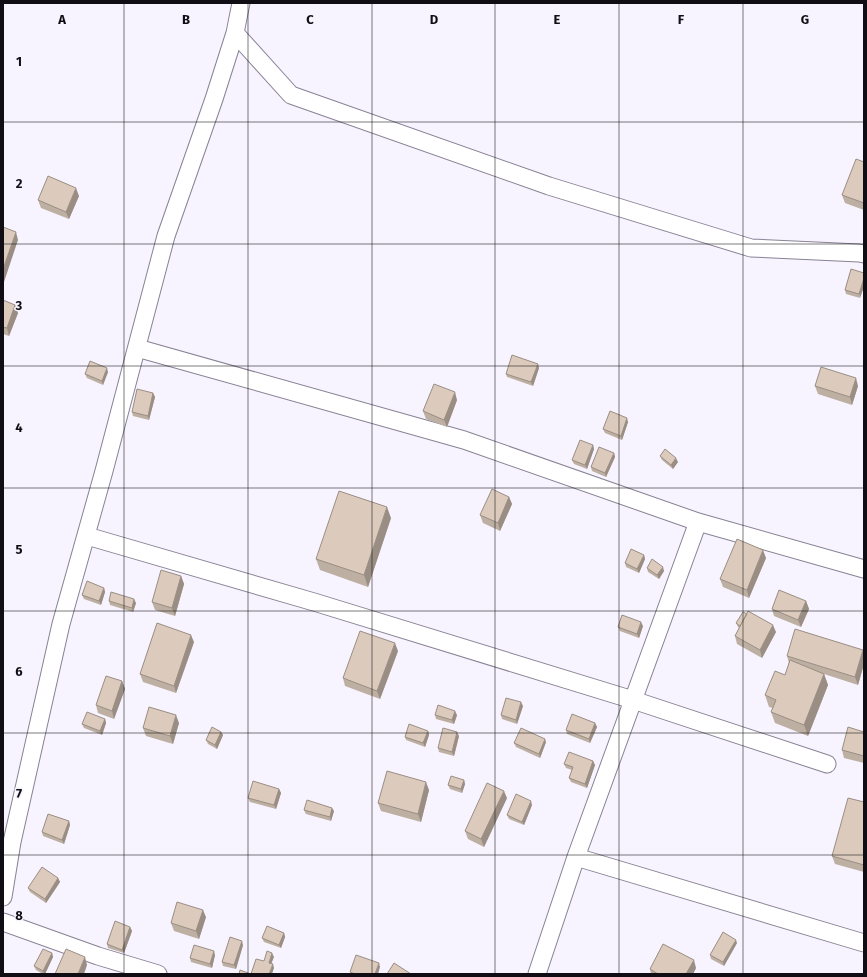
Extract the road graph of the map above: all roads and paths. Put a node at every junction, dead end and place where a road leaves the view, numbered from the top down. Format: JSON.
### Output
{"nodes":[{"id":1,"x":241,"y":3,"type":"edge"},
{"id":2,"x":235,"y":33,"type":"junction"},
{"id":3,"x":864,"y":254,"type":"edge"},
{"id":4,"x":137,"y":348,"type":"junction"},
{"id":5,"x":698,"y":522,"type":"junction"},
{"id":6,"x":87,"y":536,"type":"junction"},
{"id":7,"x":864,"y":568,"type":"edge"},
{"id":8,"x":633,"y":700,"type":"junction"},
{"id":9,"x":827,"y":764,"type":"dead end"},
{"id":10,"x":576,"y":857,"type":"junction"},
{"id":11,"x":3,"y":897,"type":"edge"},
{"id":12,"x":3,"y":922,"type":"edge"},
{"id":13,"x":864,"y":943,"type":"edge"},
{"id":14,"x":158,"y":974,"type":"edge"},
{"id":15,"x":537,"y":974,"type":"edge"}],
"edges":[{"from":1,"to":2,"type":"street"},
{"from":2,"to":3,"type":"street"},
{"from":2,"to":4,"type":"street"},
{"from":4,"to":5,"type":"street"},
{"from":4,"to":6,"type":"street"},
{"from":5,"to":7,"type":"street"},
{"from":5,"to":8,"type":"street"},
{"from":6,"to":8,"type":"street"},
{"from":6,"to":11,"type":"street"},
{"from":8,"to":9,"type":"street"},
{"from":8,"to":10,"type":"street"},
{"from":10,"to":13,"type":"street"},
{"from":10,"to":15,"type":"street"},
{"from":12,"to":14,"type":"street"}]}
